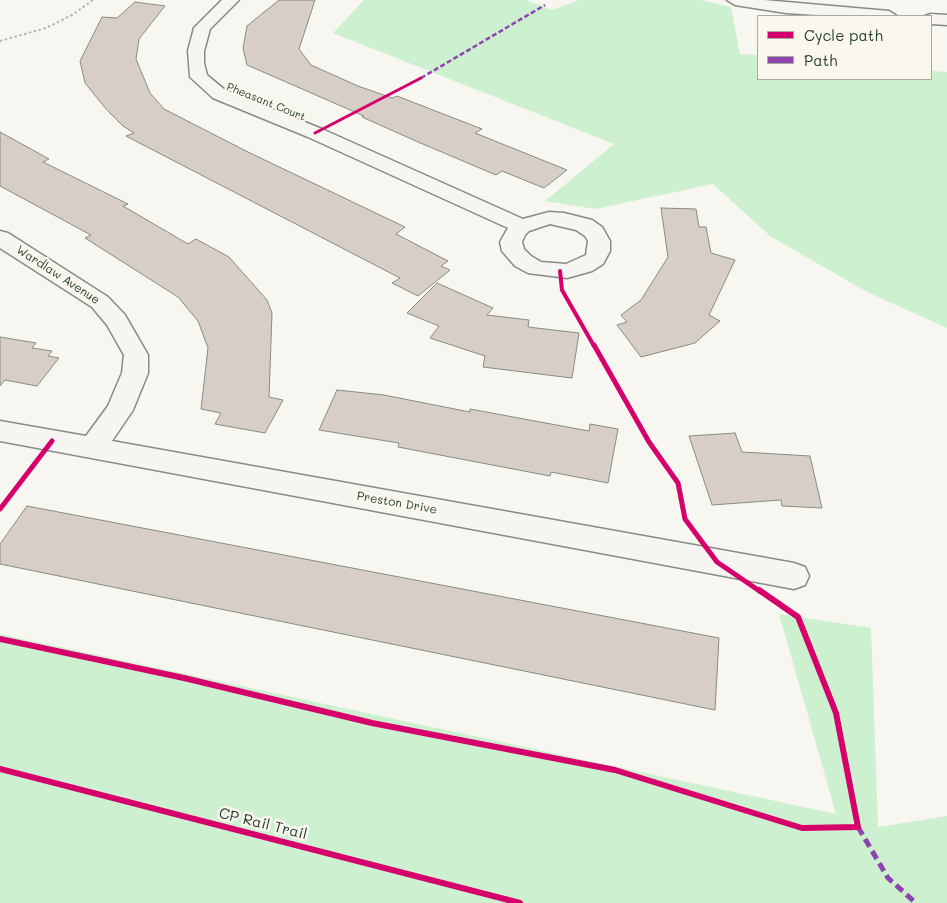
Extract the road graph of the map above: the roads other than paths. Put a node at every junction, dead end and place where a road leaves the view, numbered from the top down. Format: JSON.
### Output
{"nodes":[{"id":1,"x":231,"y":0,"type":"edge"},
{"id":2,"x":735,"y":0,"type":"edge"},
{"id":3,"x":876,"y":15,"type":"edge"},
{"id":4,"x":932,"y":19,"type":"edge"},
{"id":5,"x":947,"y":20,"type":"edge"},
{"id":6,"x":521,"y":226,"type":"dead end"},
{"id":7,"x":0,"y":238,"type":"edge"},
{"id":8,"x":0,"y":432,"type":"edge"},
{"id":9,"x":92,"y":448,"type":"junction"},
{"id":10,"x":794,"y":576,"type":"dead end"}],
"edges":[{"from":1,"to":6,"type":"street","name":"Pheasant Court"},
{"from":2,"to":3,"type":"street"},
{"from":4,"to":5,"type":"street"},
{"from":7,"to":9,"type":"street","name":"Wardlaw Avenue"},
{"from":8,"to":9,"type":"street","name":"Preston Drive"},
{"from":9,"to":10,"type":"street","name":"Preston Drive"}]}
